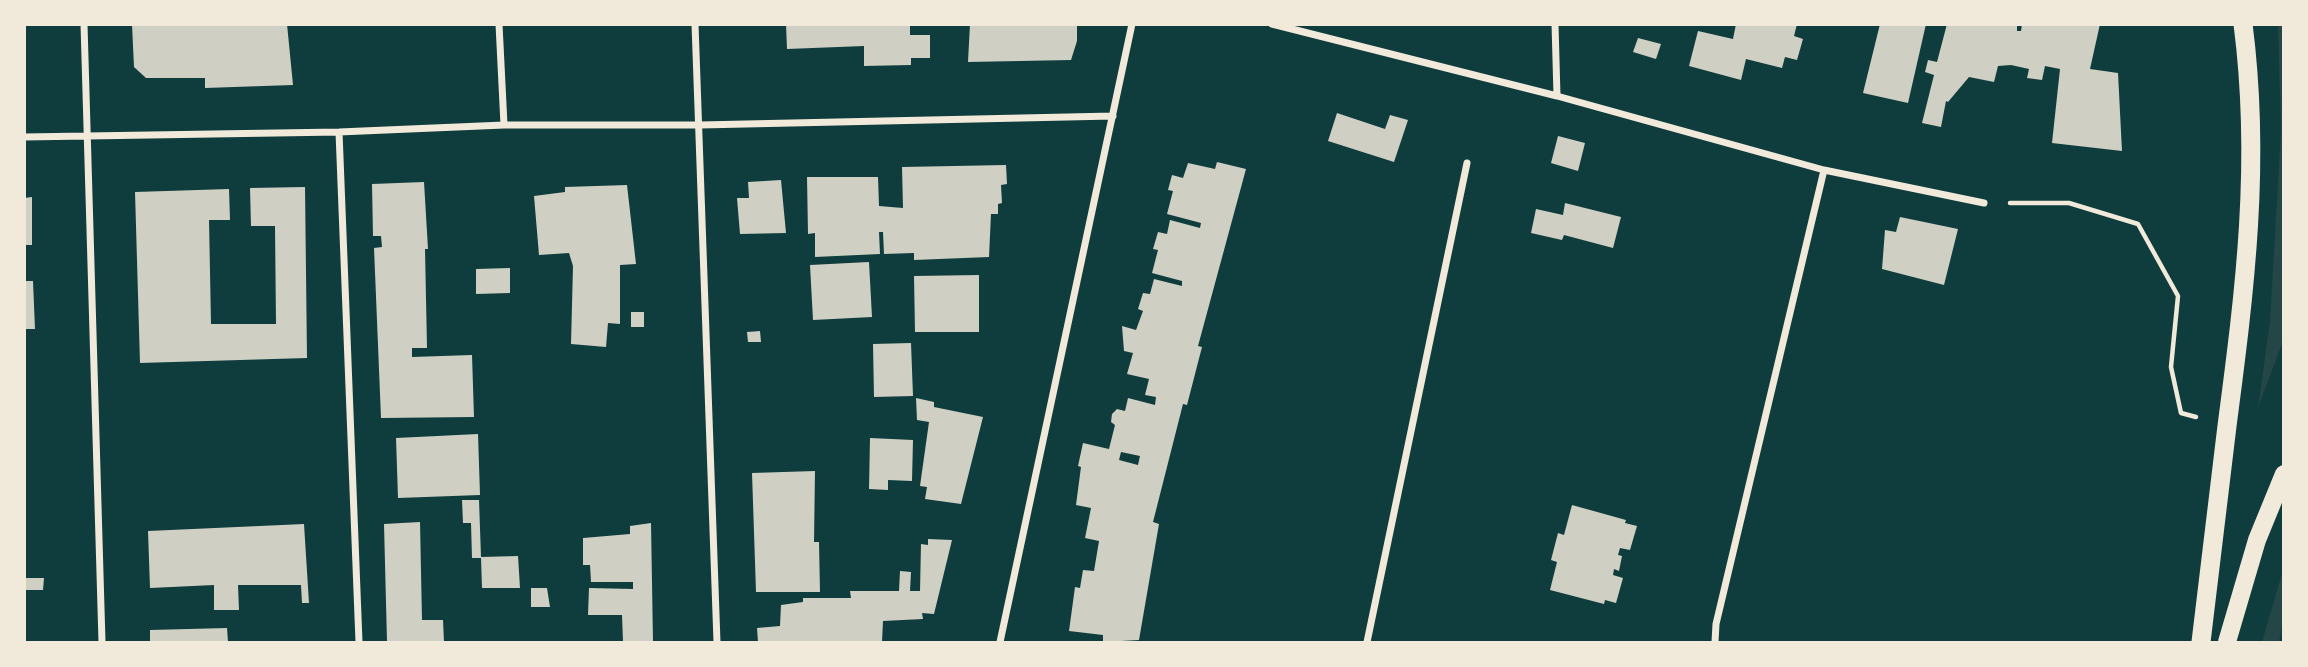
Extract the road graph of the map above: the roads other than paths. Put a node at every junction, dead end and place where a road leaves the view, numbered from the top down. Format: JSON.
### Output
{"nodes":[{"id":1,"x":84,"y":24,"type":"edge"},
{"id":2,"x":499,"y":24,"type":"edge"},
{"id":3,"x":695,"y":24,"type":"edge"},
{"id":4,"x":1132,"y":24,"type":"edge"},
{"id":5,"x":1272,"y":24,"type":"edge"},
{"id":6,"x":1555,"y":24,"type":"edge"},
{"id":7,"x":2243,"y":24,"type":"edge"},
{"id":8,"x":1557,"y":96,"type":"junction"},
{"id":9,"x":1113,"y":116,"type":"junction"},
{"id":10,"x":504,"y":125,"type":"junction"},
{"id":11,"x":700,"y":125,"type":"junction"},
{"id":12,"x":339,"y":132,"type":"junction"},
{"id":13,"x":88,"y":134,"type":"junction"},
{"id":14,"x":24,"y":137,"type":"edge"},
{"id":15,"x":1466,"y":163,"type":"dead end"},
{"id":16,"x":1824,"y":170,"type":"junction"},
{"id":17,"x":1984,"y":203,"type":"road end"},
{"id":18,"x":2284,"y":474,"type":"edge"},
{"id":19,"x":102,"y":642,"type":"edge"},
{"id":20,"x":359,"y":642,"type":"edge"},
{"id":21,"x":717,"y":642,"type":"edge"},
{"id":22,"x":1000,"y":642,"type":"edge"},
{"id":23,"x":1367,"y":642,"type":"edge"},
{"id":24,"x":1715,"y":642,"type":"edge"},
{"id":25,"x":2201,"y":642,"type":"edge"},
{"id":26,"x":2227,"y":642,"type":"edge"}],
"edges":[{"from":1,"to":13,"type":"street"},
{"from":2,"to":10,"type":"street"},
{"from":3,"to":11,"type":"street"},
{"from":4,"to":9,"type":"street"},
{"from":5,"to":8,"type":"street"},
{"from":6,"to":8,"type":"street"},
{"from":7,"to":25,"type":"highway"},
{"from":8,"to":16,"type":"street"},
{"from":9,"to":11,"type":"street"},
{"from":9,"to":22,"type":"street"},
{"from":10,"to":11,"type":"street"},
{"from":10,"to":12,"type":"street"},
{"from":11,"to":21,"type":"street"},
{"from":12,"to":13,"type":"street"},
{"from":12,"to":20,"type":"street"},
{"from":13,"to":14,"type":"street"},
{"from":13,"to":19,"type":"street"},
{"from":15,"to":23,"type":"street"},
{"from":16,"to":17,"type":"street"},
{"from":16,"to":24,"type":"street"},
{"from":18,"to":26,"type":"main road"}]}
